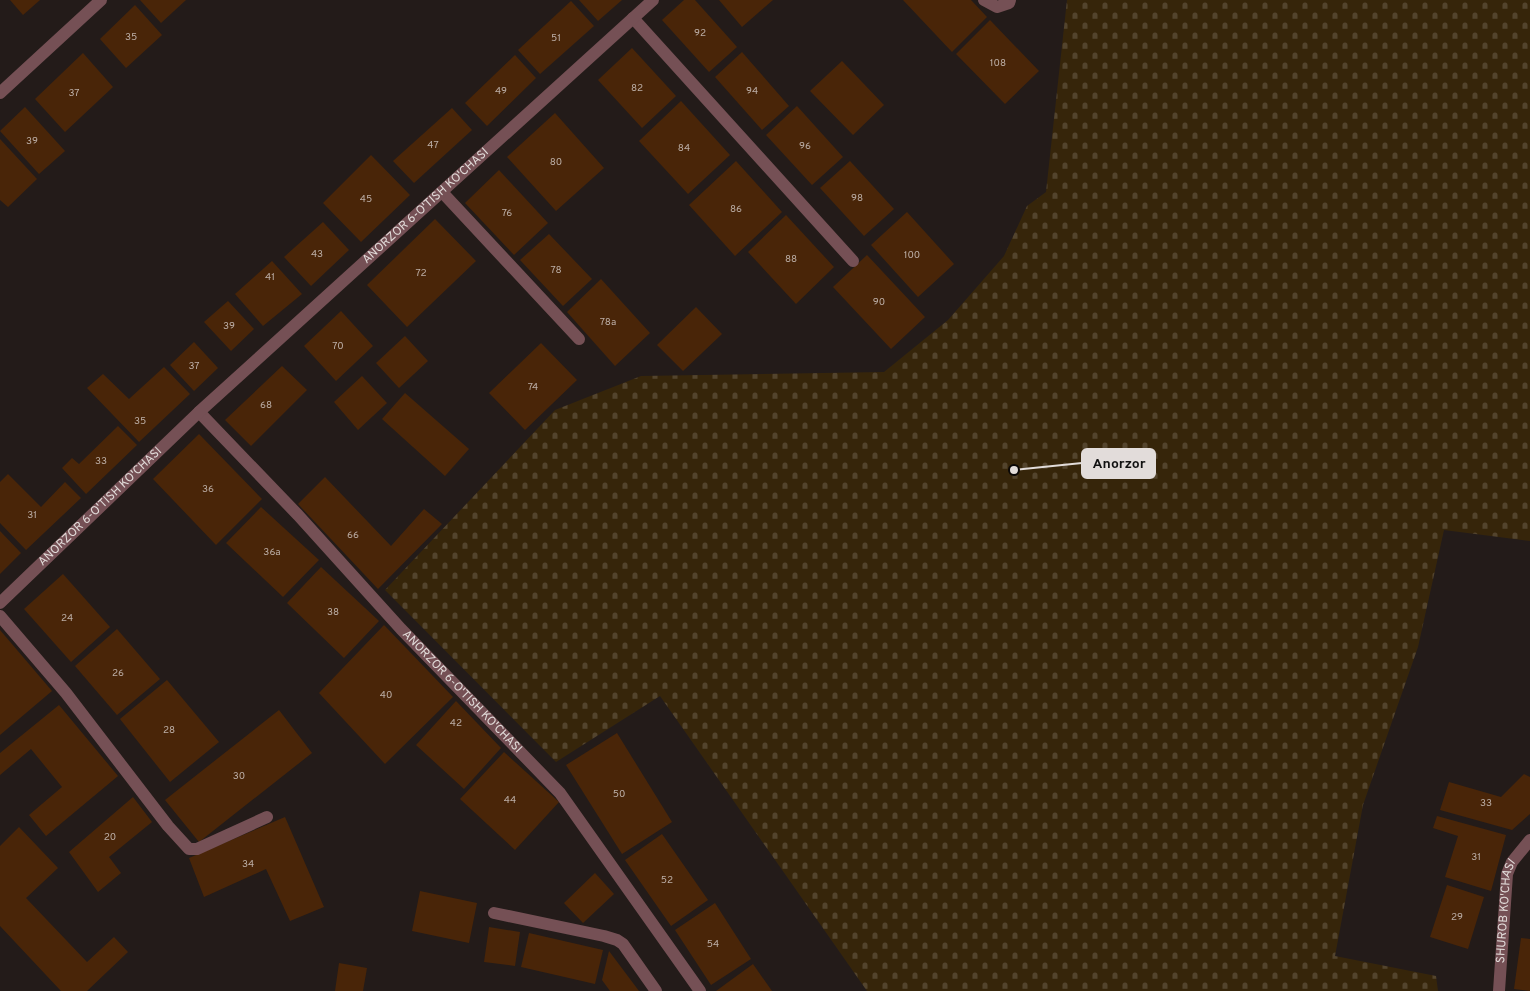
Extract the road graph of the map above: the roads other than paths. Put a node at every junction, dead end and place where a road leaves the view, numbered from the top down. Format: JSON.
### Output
{"nodes":[{"id":1,"x":101,"y":0,"type":"edge"},
{"id":2,"x":653,"y":0,"type":"edge"},
{"id":3,"x":984,"y":0,"type":"edge"},
{"id":4,"x":1010,"y":0,"type":"edge"},
{"id":5,"x":633,"y":18,"type":"junction"},
{"id":6,"x":0,"y":93,"type":"edge"},
{"id":7,"x":442,"y":192,"type":"junction"},
{"id":8,"x":853,"y":261,"type":"dead end"},
{"id":9,"x":579,"y":339,"type":"dead end"},
{"id":10,"x":199,"y":412,"type":"junction"},
{"id":11,"x":0,"y":603,"type":"edge"},
{"id":12,"x":0,"y":616,"type":"edge"},
{"id":13,"x":266,"y":817,"type":"dead end"},
{"id":14,"x":1530,"y":840,"type":"edge"},
{"id":15,"x":494,"y":913,"type":"dead end"},
{"id":16,"x":656,"y":991,"type":"edge"},
{"id":17,"x":700,"y":991,"type":"edge"},
{"id":18,"x":1499,"y":991,"type":"edge"}],
"edges":[{"from":1,"to":6,"type":"street"},
{"from":2,"to":5,"type":"street","name":"ANORZOR 6-O'TISH KO'CHASI"},
{"from":3,"to":4,"type":"street"},
{"from":5,"to":7,"type":"street","name":"ANORZOR 6-O'TISH KO'CHASI"},
{"from":5,"to":8,"type":"street"},
{"from":7,"to":9,"type":"street"},
{"from":7,"to":10,"type":"street","name":"ANORZOR 6-O'TISH KO'CHASI"},
{"from":10,"to":11,"type":"street","name":"ANORZOR 6-O'TISH KO'CHASI"},
{"from":10,"to":17,"type":"street","name":"ANORZOR 6-O'TISH KO'CHASI"},
{"from":12,"to":13,"type":"street"},
{"from":14,"to":18,"type":"street","name":"SHUROB KO'CHASI"},
{"from":15,"to":16,"type":"street"}]}
